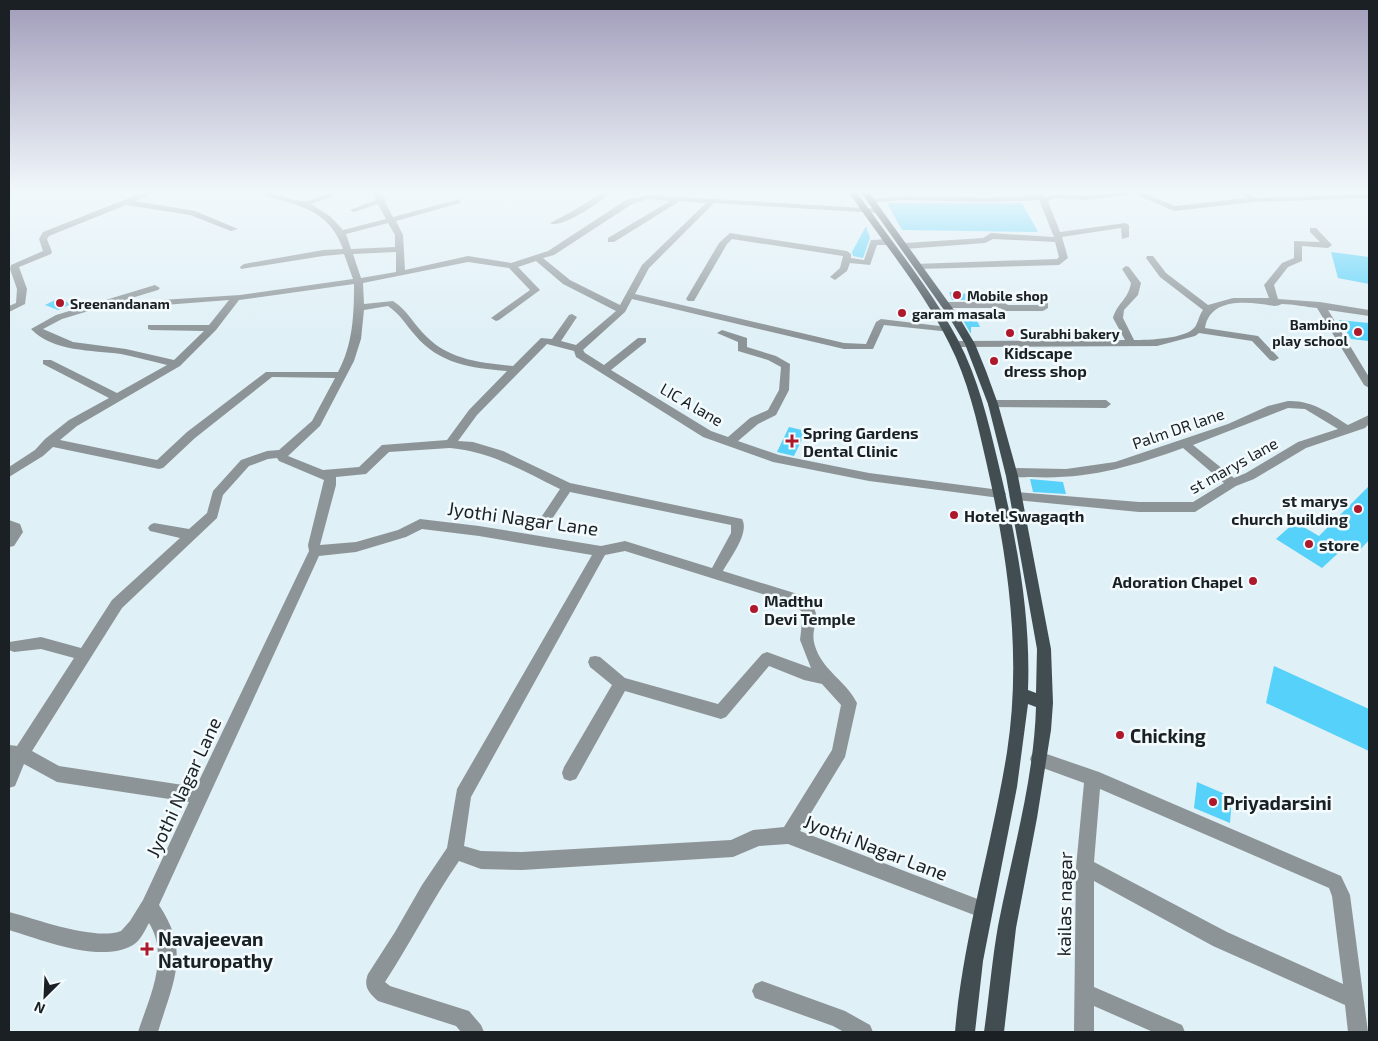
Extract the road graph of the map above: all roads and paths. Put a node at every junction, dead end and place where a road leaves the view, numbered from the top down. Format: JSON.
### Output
{"nodes":[{"id":1,"x":43,"y":240,"type":"edge"},
{"id":2,"x":343,"y":240,"type":"edge"},
{"id":3,"x":399,"y":240,"type":"edge"},
{"id":4,"x":572,"y":240,"type":"edge"},
{"id":5,"x":673,"y":240,"type":"edge"},
{"id":6,"x":726,"y":240,"type":"edge"},
{"id":7,"x":753,"y":240,"type":"edge"},
{"id":8,"x":900,"y":240,"type":"edge"},
{"id":9,"x":986,"y":240,"type":"edge"},
{"id":10,"x":1058,"y":240,"type":"edge"},
{"id":11,"x":1323,"y":240,"type":"edge"},
{"id":12,"x":889,"y":242,"type":"joint"},
{"id":13,"x":905,"y":246,"type":"junction"},
{"id":14,"x":400,"y":249,"type":"junction"},
{"id":15,"x":349,"y":252,"type":"junction"},
{"id":16,"x":538,"y":258,"type":"junction"},
{"id":17,"x":1150,"y":258,"type":"dead end"},
{"id":18,"x":847,"y":260,"type":"junction"},
{"id":19,"x":512,"y":266,"type":"junction"},
{"id":20,"x":918,"y":266,"type":"junction"},
{"id":21,"x":244,"y":267,"type":"dead end"},
{"id":22,"x":1126,"y":268,"type":"dead end"},
{"id":23,"x":401,"y":274,"type":"junction"},
{"id":24,"x":835,"y":277,"type":"dead end"},
{"id":25,"x":358,"y":281,"type":"junction"},
{"id":26,"x":155,"y":288,"type":"dead end"},
{"id":27,"x":630,"y":296,"type":"junction"},
{"id":28,"x":240,"y":297,"type":"junction"},
{"id":29,"x":1043,"y":298,"type":"dead end"},
{"id":30,"x":691,"y":299,"type":"dead end"},
{"id":31,"x":164,"y":302,"type":"dead end"},
{"id":32,"x":1275,"y":302,"type":"junction"},
{"id":33,"x":946,"y":305,"type":"junction"},
{"id":34,"x":1320,"y":306,"type":"junction"},
{"id":35,"x":359,"y":308,"type":"junction"},
{"id":36,"x":9,"y":309,"type":"edge"},
{"id":37,"x":1208,"y":309,"type":"junction"},
{"id":38,"x":622,"y":310,"type":"junction"},
{"id":39,"x":1369,"y":313,"type":"edge"},
{"id":40,"x":572,"y":317,"type":"dead end"},
{"id":41,"x":496,"y":318,"type":"dead end"},
{"id":42,"x":151,"y":327,"type":"dead end"},
{"id":43,"x":213,"y":328,"type":"junction"},
{"id":44,"x":948,"y":330,"type":"junction"},
{"id":45,"x":1198,"y":330,"type":"junction"},
{"id":46,"x":722,"y":333,"type":"dead end"},
{"id":47,"x":642,"y":340,"type":"dead end"},
{"id":48,"x":555,"y":342,"type":"junction"},
{"id":49,"x":1131,"y":343,"type":"junction"},
{"id":50,"x":956,"y":344,"type":"junction"},
{"id":51,"x":970,"y":344,"type":"junction"},
{"id":52,"x":578,"y":349,"type":"junction"},
{"id":53,"x":1274,"y":358,"type":"dead end"},
{"id":54,"x":47,"y":362,"type":"dead end"},
{"id":55,"x":176,"y":364,"type":"junction"},
{"id":56,"x":515,"y":369,"type":"junction"},
{"id":57,"x":604,"y":370,"type":"junction"},
{"id":58,"x":341,"y":375,"type":"junction"},
{"id":59,"x":1369,"y":385,"type":"edge"},
{"id":60,"x":117,"y":397,"type":"junction"},
{"id":61,"x":993,"y":404,"type":"junction"},
{"id":62,"x":1106,"y":404,"type":"dead end"},
{"id":63,"x":1369,"y":419,"type":"edge"},
{"id":64,"x":1346,"y":429,"type":"junction"},
{"id":65,"x":49,"y":442,"type":"junction"},
{"id":66,"x":730,"y":442,"type":"junction"},
{"id":67,"x":1184,"y":443,"type":"junction"},
{"id":68,"x":450,"y":444,"type":"junction"},
{"id":69,"x":282,"y":454,"type":"junction"},
{"id":70,"x":1011,"y":472,"type":"junction"},
{"id":71,"x":9,"y":473,"type":"edge"},
{"id":72,"x":324,"y":474,"type":"junction"},
{"id":73,"x":1232,"y":483,"type":"junction"},
{"id":74,"x":567,"y":487,"type":"junction"},
{"id":75,"x":1000,"y":494,"type":"junction"},
{"id":76,"x":1015,"y":496,"type":"junction"},
{"id":77,"x":546,"y":519,"type":"dead end"},
{"id":78,"x":9,"y":525,"type":"edge"},
{"id":79,"x":154,"y":528,"type":"dead end"},
{"id":80,"x":193,"y":534,"type":"junction"},
{"id":81,"x":9,"y":542,"type":"edge"},
{"id":82,"x":315,"y":551,"type":"junction"},
{"id":83,"x":601,"y":551,"type":"junction"},
{"id":84,"x":715,"y":574,"type":"junction"},
{"id":85,"x":14,"y":646,"type":"dead end"},
{"id":86,"x":84,"y":655,"type":"junction"},
{"id":87,"x":595,"y":662,"type":"dead end"},
{"id":88,"x":824,"y":678,"type":"junction"},
{"id":89,"x":621,"y":683,"type":"junction"},
{"id":90,"x":1020,"y":694,"type":"junction"},
{"id":91,"x":1045,"y":702,"type":"junction"},
{"id":92,"x":15,"y":753,"type":"edge"},
{"id":93,"x":1038,"y":759,"type":"junction"},
{"id":94,"x":570,"y":773,"type":"dead end"},
{"id":95,"x":1093,"y":778,"type":"junction"},
{"id":96,"x":9,"y":780,"type":"edge"},
{"id":97,"x":202,"y":796,"type":"junction"},
{"id":98,"x":788,"y":835,"type":"junction"},
{"id":99,"x":455,"y":851,"type":"junction"},
{"id":100,"x":1085,"y":867,"type":"junction"},
{"id":101,"x":149,"y":906,"type":"junction"},
{"id":102,"x":982,"y":909,"type":"junction"},
{"id":103,"x":9,"y":921,"type":"edge"},
{"id":104,"x":762,"y":991,"type":"dead end"},
{"id":105,"x":1084,"y":992,"type":"junction"},
{"id":106,"x":1353,"y":999,"type":"junction"},
{"id":107,"x":148,"y":1032,"type":"edge"},
{"id":108,"x":474,"y":1032,"type":"edge"},
{"id":109,"x":863,"y":1032,"type":"edge"},
{"id":110,"x":965,"y":1032,"type":"edge"},
{"id":111,"x":994,"y":1032,"type":"edge"},
{"id":112,"x":1084,"y":1032,"type":"edge"},
{"id":113,"x":1174,"y":1032,"type":"edge"},
{"id":114,"x":1358,"y":1032,"type":"edge"}],
"edges":[{"from":1,"to":36,"type":"street"},
{"from":2,"to":15,"type":"street"},
{"from":3,"to":14,"type":"street"},
{"from":4,"to":16,"type":"street"},
{"from":5,"to":27,"type":"street"},
{"from":6,"to":30,"type":"street"},
{"from":7,"to":18,"type":"street"},
{"from":8,"to":13,"type":"main road"},
{"from":9,"to":13,"type":"street"},
{"from":10,"to":20,"type":"street"},
{"from":11,"to":32,"type":"street"},
{"from":12,"to":18,"type":"street"},
{"from":12,"to":44,"type":"main road"},
{"from":13,"to":20,"type":"main road"},
{"from":14,"to":15,"type":"street"},
{"from":14,"to":23,"type":"street"},
{"from":15,"to":21,"type":"street"},
{"from":15,"to":25,"type":"street"},
{"from":16,"to":19,"type":"street"},
{"from":16,"to":38,"type":"street"},
{"from":17,"to":37,"type":"street"},
{"from":18,"to":24,"type":"street"},
{"from":19,"to":23,"type":"street"},
{"from":19,"to":41,"type":"street"},
{"from":20,"to":33,"type":"main road"},
{"from":22,"to":49,"type":"street"},
{"from":23,"to":25,"type":"street"},
{"from":25,"to":28,"type":"street"},
{"from":25,"to":35,"type":"street"},
{"from":26,"to":55,"type":"street"},
{"from":27,"to":38,"type":"street"},
{"from":27,"to":44,"type":"street"},
{"from":28,"to":31,"type":"street"},
{"from":28,"to":43,"type":"street"},
{"from":29,"to":33,"type":"street"},
{"from":32,"to":34,"type":"street"},
{"from":32,"to":37,"type":"street"},
{"from":33,"to":51,"type":"main road"},
{"from":34,"to":39,"type":"street"},
{"from":34,"to":59,"type":"street"},
{"from":35,"to":56,"type":"street"},
{"from":35,"to":58,"type":"street"},
{"from":37,"to":45,"type":"street"},
{"from":38,"to":52,"type":"street"},
{"from":40,"to":48,"type":"street"},
{"from":42,"to":43,"type":"street"},
{"from":43,"to":55,"type":"street"},
{"from":44,"to":50,"type":"main road"},
{"from":45,"to":49,"type":"street"},
{"from":45,"to":53,"type":"street"},
{"from":46,"to":66,"type":"street"},
{"from":47,"to":57,"type":"street"},
{"from":48,"to":52,"type":"street"},
{"from":48,"to":56,"type":"street"},
{"from":49,"to":51,"type":"street"},
{"from":50,"to":51,"type":"street"},
{"from":50,"to":75,"type":"main road"},
{"from":51,"to":61,"type":"main road"},
{"from":52,"to":57,"type":"street","name":"LIC A lane"},
{"from":54,"to":60,"type":"street"},
{"from":55,"to":60,"type":"street"},
{"from":56,"to":68,"type":"street"},
{"from":57,"to":66,"type":"street","name":"LIC A lane"},
{"from":58,"to":65,"type":"street"},
{"from":58,"to":69,"type":"street"},
{"from":60,"to":65,"type":"street"},
{"from":61,"to":62,"type":"street"},
{"from":61,"to":70,"type":"main road"},
{"from":63,"to":64,"type":"street","name":"st marys lane"},
{"from":64,"to":67,"type":"street","name":"Palm DR lane"},
{"from":64,"to":73,"type":"street","name":"st marys lane"},
{"from":65,"to":71,"type":"street"},
{"from":66,"to":75,"type":"street","name":"LIC A lane"},
{"from":67,"to":70,"type":"street","name":"Palm DR lane"},
{"from":67,"to":73,"type":"street"},
{"from":68,"to":72,"type":"street"},
{"from":68,"to":74,"type":"street"},
{"from":69,"to":72,"type":"street"},
{"from":69,"to":80,"type":"street"},
{"from":70,"to":76,"type":"main road"},
{"from":72,"to":82,"type":"street"},
{"from":73,"to":76,"type":"street","name":"st marys lane"},
{"from":74,"to":77,"type":"street"},
{"from":74,"to":84,"type":"street"},
{"from":75,"to":90,"type":"main road"},
{"from":76,"to":91,"type":"main road"},
{"from":78,"to":81,"type":"street"},
{"from":79,"to":80,"type":"street"},
{"from":80,"to":86,"type":"street"},
{"from":82,"to":83,"type":"street","name":"Jyothi Nagar Lane"},
{"from":82,"to":97,"type":"street","name":"Jyothi Nagar Lane"},
{"from":83,"to":84,"type":"street","name":"Jyothi Nagar Lane"},
{"from":83,"to":99,"type":"street"},
{"from":84,"to":88,"type":"street","name":"Jyothi Nagar Lane"},
{"from":85,"to":86,"type":"street"},
{"from":86,"to":92,"type":"street"},
{"from":87,"to":89,"type":"street"},
{"from":88,"to":89,"type":"street"},
{"from":88,"to":98,"type":"street","name":"Jyothi Nagar Lane"},
{"from":89,"to":94,"type":"street"},
{"from":90,"to":91,"type":"main road"},
{"from":90,"to":102,"type":"main road"},
{"from":91,"to":93,"type":"main road"},
{"from":92,"to":96,"type":"street"},
{"from":92,"to":97,"type":"street"},
{"from":93,"to":95,"type":"street"},
{"from":93,"to":111,"type":"main road"},
{"from":95,"to":100,"type":"street","name":"kailas nagar"},
{"from":95,"to":106,"type":"street"},
{"from":97,"to":101,"type":"street","name":"Jyothi Nagar Lane"},
{"from":98,"to":99,"type":"street"},
{"from":98,"to":102,"type":"street","name":"Jyothi Nagar Lane"},
{"from":99,"to":108,"type":"street"},
{"from":100,"to":105,"type":"street","name":"kailas nagar"},
{"from":100,"to":106,"type":"street"},
{"from":101,"to":103,"type":"street","name":"Jyothi Nagar Lane"},
{"from":101,"to":107,"type":"street"},
{"from":102,"to":110,"type":"main road"},
{"from":104,"to":109,"type":"street"},
{"from":105,"to":112,"type":"street","name":"kailas nagar"},
{"from":105,"to":113,"type":"street"},
{"from":106,"to":114,"type":"street"}]}
